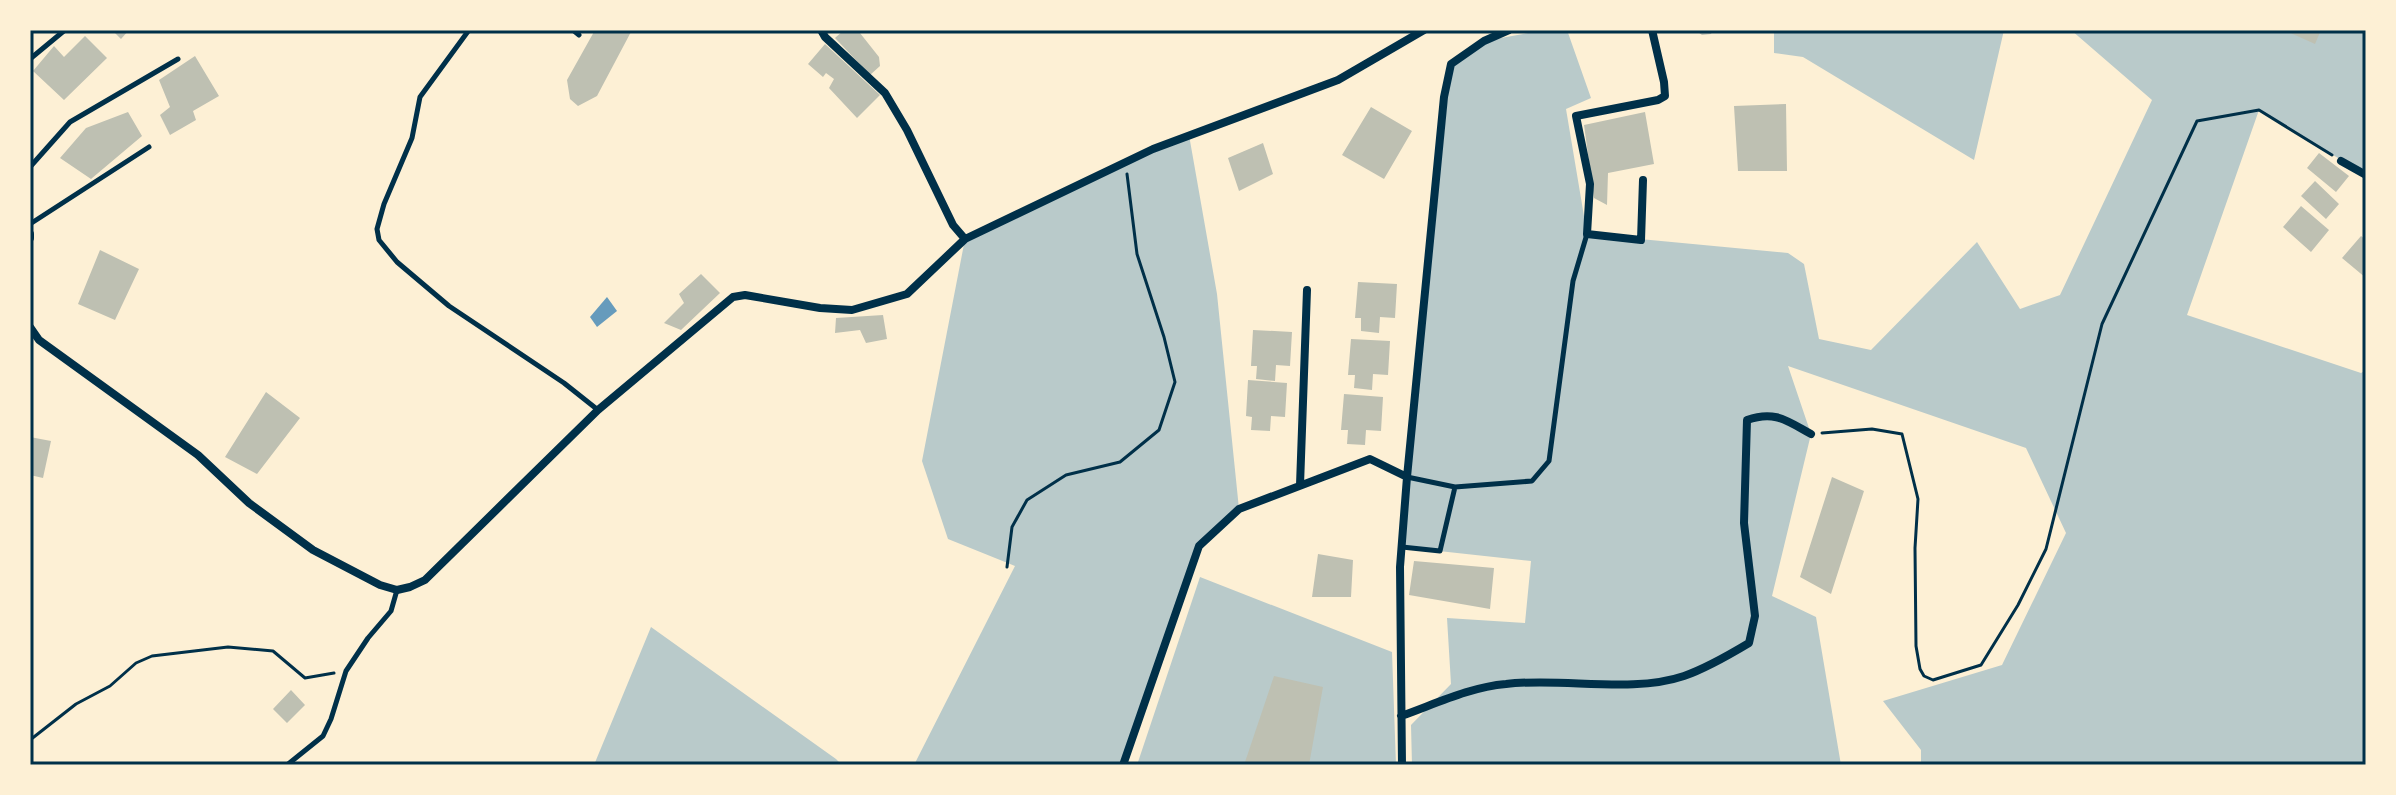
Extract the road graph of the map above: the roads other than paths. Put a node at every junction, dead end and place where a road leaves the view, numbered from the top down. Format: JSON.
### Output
{"nodes":[{"id":1,"x":65,"y":30,"type":"edge"},
{"id":2,"x":469,"y":30,"type":"edge"},
{"id":3,"x":821,"y":30,"type":"edge"},
{"id":4,"x":1424,"y":30,"type":"edge"},
{"id":5,"x":1509,"y":30,"type":"edge"},
{"id":6,"x":1652,"y":30,"type":"edge"},
{"id":7,"x":30,"y":59,"type":"edge"},
{"id":8,"x":178,"y":59,"type":"dead end"},
{"id":9,"x":149,"y":147,"type":"dead end"},
{"id":10,"x":2341,"y":161,"type":"road end"},
{"id":11,"x":30,"y":167,"type":"edge"},
{"id":12,"x":2366,"y":175,"type":"edge"},
{"id":13,"x":1643,"y":180,"type":"dead end"},
{"id":14,"x":30,"y":224,"type":"edge"},
{"id":15,"x":1587,"y":234,"type":"junction"},
{"id":16,"x":965,"y":239,"type":"junction"},
{"id":17,"x":1307,"y":290,"type":"dead end"},
{"id":18,"x":30,"y":327,"type":"edge"},
{"id":19,"x":598,"y":410,"type":"junction"},
{"id":20,"x":1811,"y":434,"type":"road end"},
{"id":21,"x":1407,"y":477,"type":"junction"},
{"id":22,"x":1300,"y":485,"type":"junction"},
{"id":23,"x":1455,"y":487,"type":"junction"},
{"id":24,"x":1402,"y":547,"type":"junction"},
{"id":25,"x":397,"y":590,"type":"junction"},
{"id":26,"x":1401,"y":716,"type":"junction"},
{"id":27,"x":287,"y":765,"type":"edge"},
{"id":28,"x":1123,"y":765,"type":"edge"},
{"id":29,"x":1402,"y":765,"type":"edge"}],
"edges":[{"from":1,"to":7,"type":"lane"},
{"from":2,"to":19,"type":"lane"},
{"from":3,"to":16,"type":"street"},
{"from":4,"to":16,"type":"street"},
{"from":5,"to":21,"type":"street"},
{"from":6,"to":15,"type":"street"},
{"from":8,"to":11,"type":"lane"},
{"from":9,"to":14,"type":"lane"},
{"from":10,"to":12,"type":"street"},
{"from":13,"to":15,"type":"street"},
{"from":15,"to":23,"type":"lane"},
{"from":16,"to":19,"type":"street"},
{"from":17,"to":22,"type":"street"},
{"from":18,"to":25,"type":"street"},
{"from":19,"to":25,"type":"street"},
{"from":20,"to":26,"type":"street"},
{"from":21,"to":22,"type":"street"},
{"from":21,"to":23,"type":"lane"},
{"from":21,"to":24,"type":"street"},
{"from":22,"to":28,"type":"street"},
{"from":23,"to":24,"type":"lane"},
{"from":24,"to":26,"type":"street"},
{"from":25,"to":27,"type":"lane"},
{"from":26,"to":29,"type":"street"}]}
